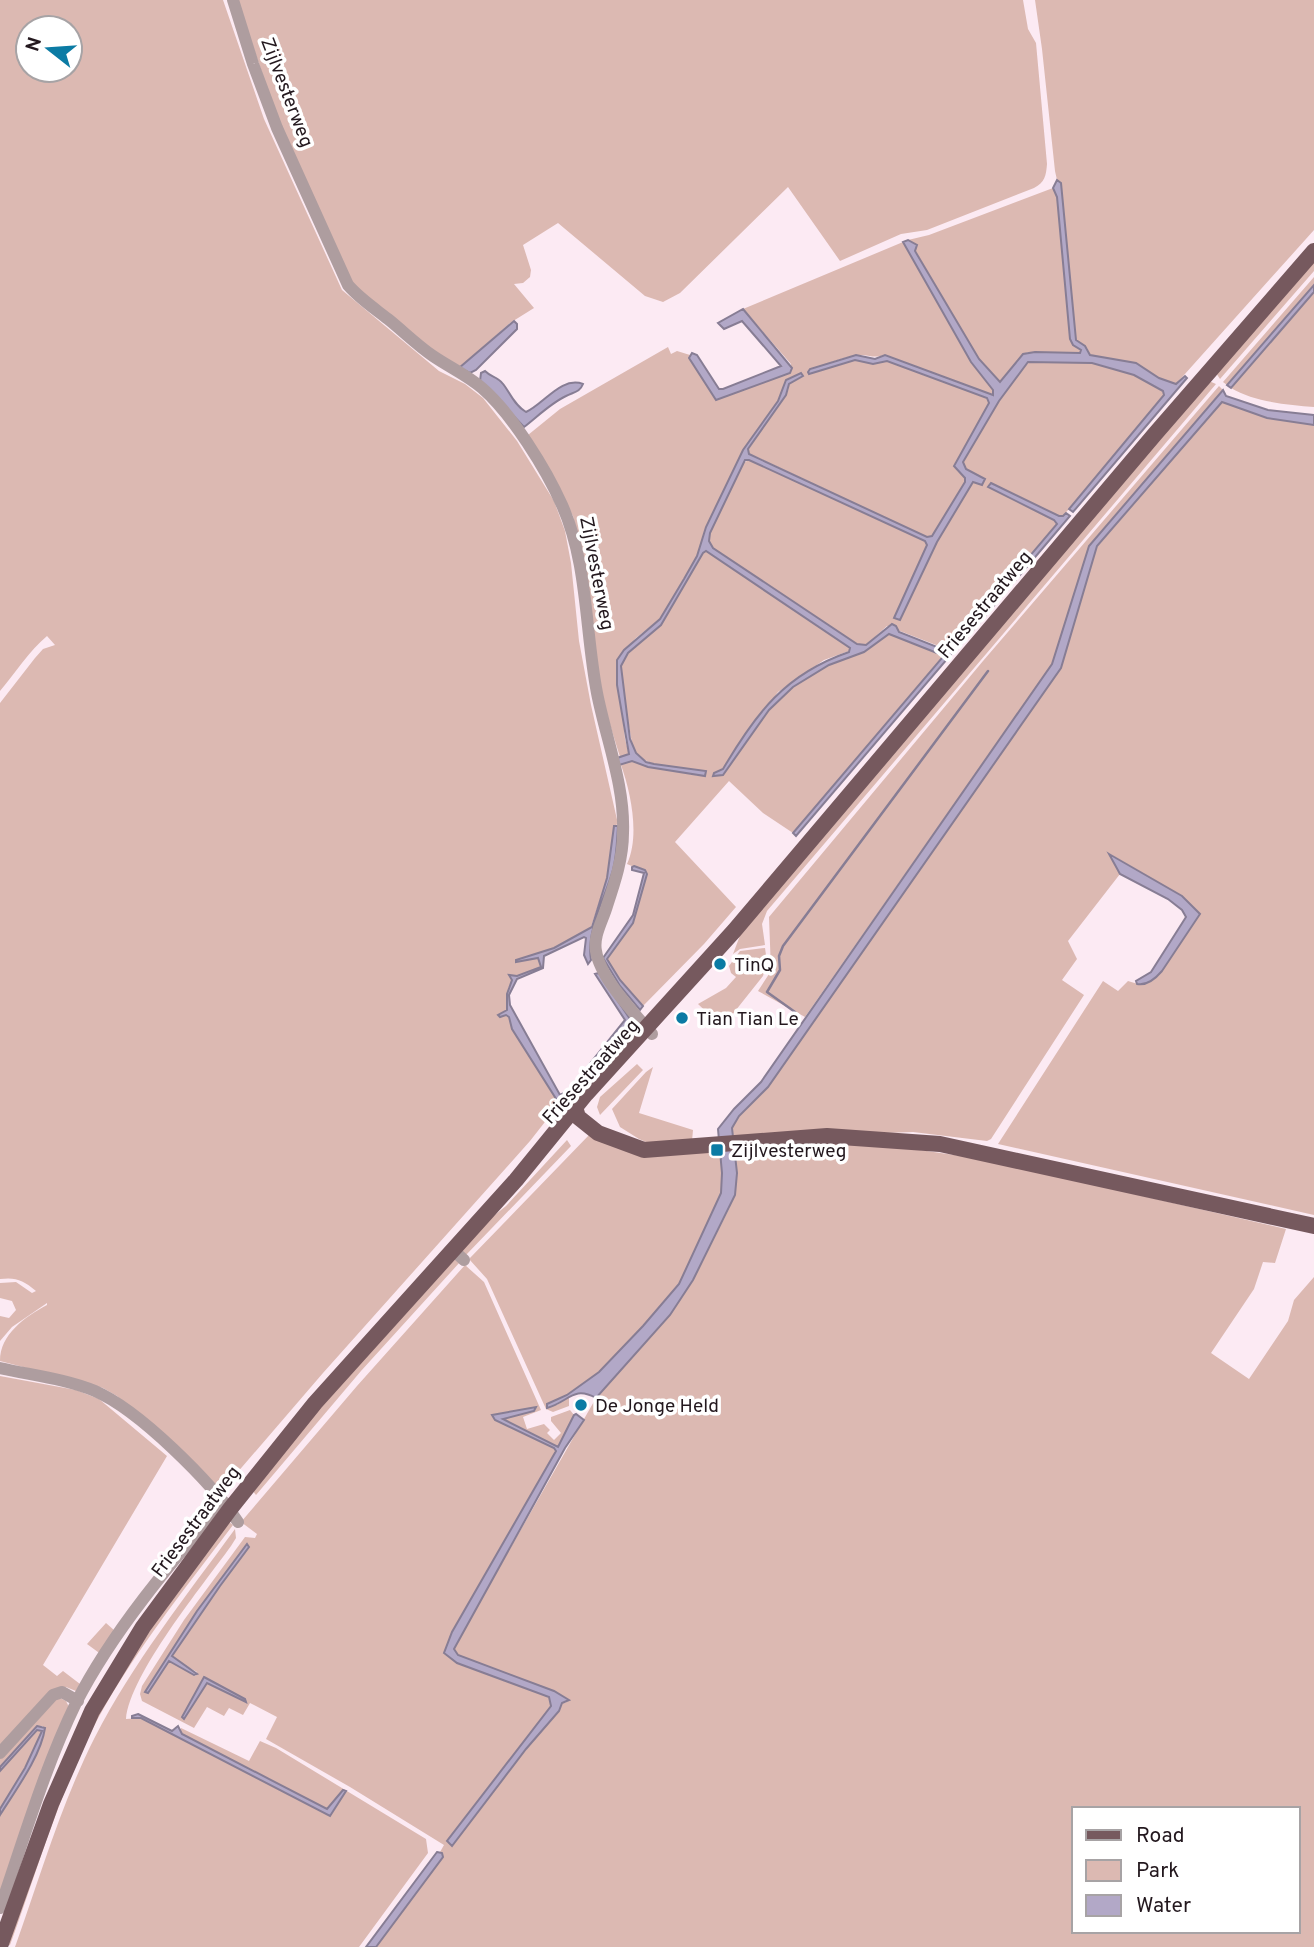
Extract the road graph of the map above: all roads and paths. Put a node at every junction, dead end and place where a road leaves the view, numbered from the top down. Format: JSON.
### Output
{"nodes":[{"id":1,"x":233,"y":0,"type":"edge"},
{"id":2,"x":1314,"y":251,"type":"edge"},
{"id":3,"x":649,"y":1031,"type":"junction"},
{"id":4,"x":579,"y":1111,"type":"junction"},
{"id":5,"x":1314,"y":1226,"type":"edge"},
{"id":6,"x":0,"y":1368,"type":"edge"},
{"id":7,"x":231,"y":1511,"type":"junction"},
{"id":8,"x":78,"y":1701,"type":"junction"},
{"id":9,"x":0,"y":1753,"type":"edge"},
{"id":10,"x":0,"y":1908,"type":"edge"},
{"id":11,"x":0,"y":1946,"type":"edge"}],
"edges":[{"from":1,"to":3,"type":"street","name":"Zijlvesterweg"},
{"from":2,"to":3,"type":"main road","name":"Friesestraatweg"},
{"from":3,"to":4,"type":"main road","name":"Friesestraatweg"},
{"from":4,"to":5,"type":"main road"},
{"from":4,"to":7,"type":"main road","name":"Friesestraatweg"},
{"from":6,"to":7,"type":"street"},
{"from":7,"to":8,"type":"street","name":"Friesestraatweg"},
{"from":7,"to":11,"type":"main road","name":"Friesestraatweg"},
{"from":8,"to":9,"type":"street"},
{"from":8,"to":10,"type":"street","name":"Friesestraatweg"}]}
